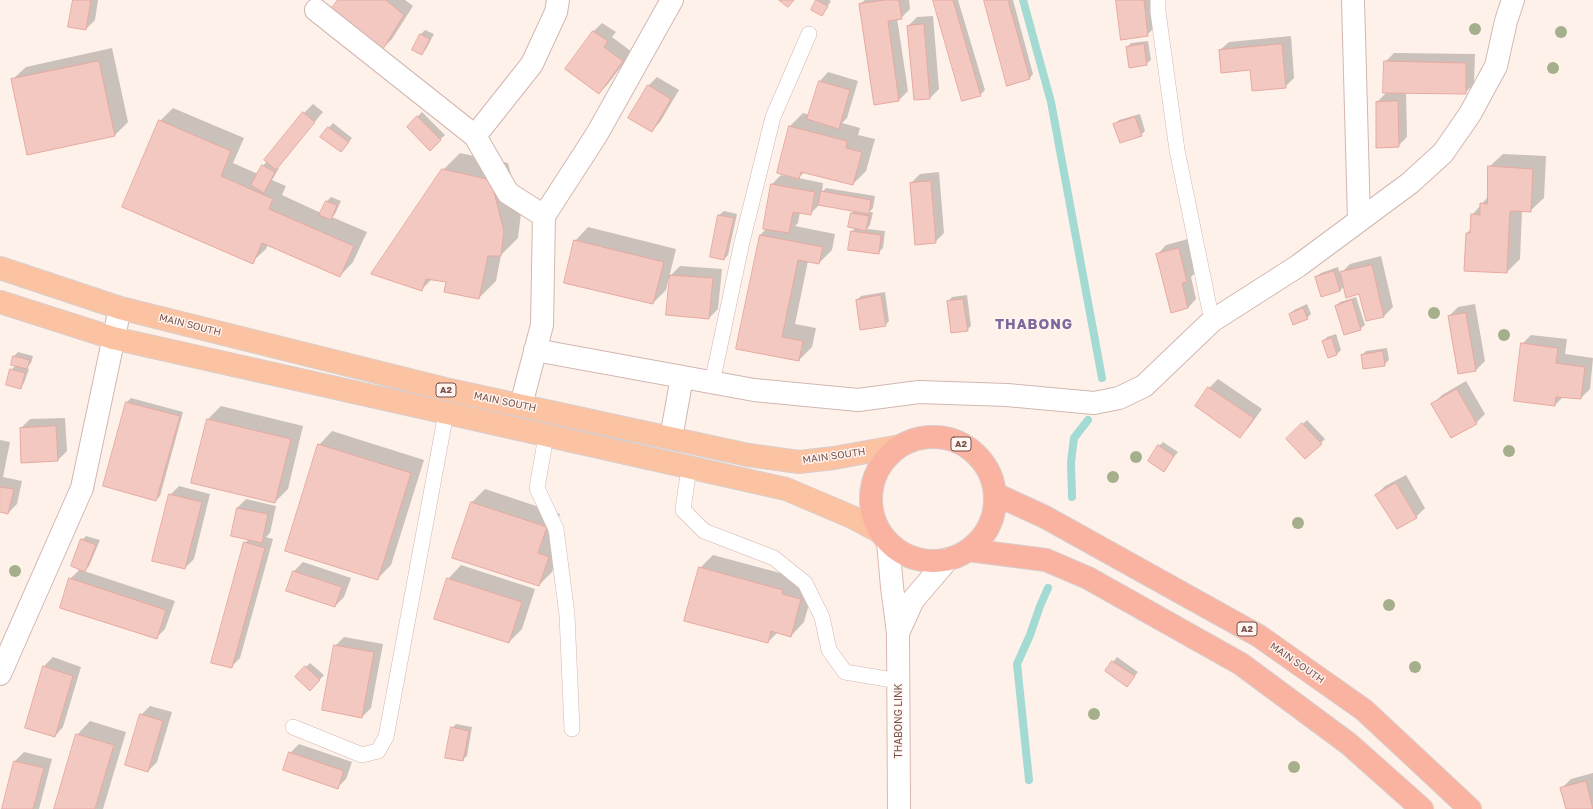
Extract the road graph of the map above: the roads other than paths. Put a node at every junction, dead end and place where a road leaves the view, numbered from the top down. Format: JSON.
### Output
{"nodes":[{"id":1,"x":558,"y":0,"type":"edge"},
{"id":2,"x":672,"y":0,"type":"edge"},
{"id":3,"x":1158,"y":0,"type":"edge"},
{"id":4,"x":1353,"y":0,"type":"edge"},
{"id":5,"x":1513,"y":0,"type":"edge"},
{"id":6,"x":316,"y":10,"type":"dead end"},
{"id":7,"x":809,"y":34,"type":"dead end"},
{"id":8,"x":475,"y":136,"type":"junction"},
{"id":9,"x":544,"y":216,"type":"junction"},
{"id":10,"x":1359,"y":220,"type":"junction"},
{"id":11,"x":0,"y":268,"type":"edge"},
{"id":12,"x":0,"y":302,"type":"edge"},
{"id":13,"x":120,"y":308,"type":"junction"},
{"id":14,"x":1212,"y":321,"type":"junction"},
{"id":15,"x":113,"y":338,"type":"junction"},
{"id":16,"x":535,"y":350,"type":"junction"},
{"id":17,"x":682,"y":377,"type":"junction"},
{"id":18,"x":712,"y":383,"type":"junction"},
{"id":19,"x":520,"y":405,"type":"junction"},
{"id":20,"x":446,"y":413,"type":"junction"},
{"id":21,"x":546,"y":436,"type":"junction"},
{"id":22,"x":671,"y":438,"type":"junction"},
{"id":23,"x":900,"y":446,"type":"junction"},
{"id":24,"x":689,"y":467,"type":"junction"},
{"id":25,"x":995,"y":494,"type":"junction"},
{"id":26,"x":884,"y":537,"type":"junction"},
{"id":27,"x":968,"y":550,"type":"junction"},
{"id":28,"x":948,"y":559,"type":"junction"},
{"id":29,"x":898,"y":633,"type":"junction"},
{"id":30,"x":0,"y":674,"type":"edge"},
{"id":31,"x":899,"y":680,"type":"junction"},
{"id":32,"x":293,"y":727,"type":"dead end"},
{"id":33,"x":572,"y":729,"type":"dead end"},
{"id":34,"x":899,"y":809,"type":"edge"},
{"id":35,"x":1422,"y":809,"type":"edge"},
{"id":36,"x":1470,"y":809,"type":"edge"}],
"edges":[{"from":1,"to":8,"type":"street"},
{"from":2,"to":9,"type":"street"},
{"from":3,"to":14,"type":"lane"},
{"from":4,"to":10,"type":"street"},
{"from":5,"to":10,"type":"street"},
{"from":6,"to":8,"type":"street"},
{"from":7,"to":18,"type":"lane"},
{"from":8,"to":9,"type":"street"},
{"from":9,"to":16,"type":"street"},
{"from":10,"to":14,"type":"street"},
{"from":11,"to":13,"type":"main road","name":"MAIN SOUTH","number":"A2"},
{"from":12,"to":15,"type":"main road","name":"MAIN SOUTH","number":"A2"},
{"from":13,"to":15,"type":"street"},
{"from":13,"to":19,"type":"main road","name":"MAIN SOUTH","number":"A2"},
{"from":14,"to":18,"type":"street"},
{"from":15,"to":20,"type":"main road","name":"MAIN SOUTH","number":"A2"},
{"from":15,"to":30,"type":"street"},
{"from":16,"to":17,"type":"street"},
{"from":16,"to":19,"type":"street"},
{"from":17,"to":18,"type":"street"},
{"from":17,"to":22,"type":"street"},
{"from":19,"to":22,"type":"main road","name":"MAIN SOUTH","number":"A2"},
{"from":20,"to":21,"type":"main road","name":"MAIN SOUTH","number":"A2"},
{"from":20,"to":32,"type":"lane"},
{"from":21,"to":24,"type":"main road","name":"MAIN SOUTH","number":"A2"},
{"from":21,"to":33,"type":"lane"},
{"from":22,"to":23,"type":"main road","name":"MAIN SOUTH","number":"A2"},
{"from":23,"to":25,"type":"highway","name":"MAIN SOUTH","number":"A2"},
{"from":23,"to":26,"type":"highway","name":"MAIN SOUTH","number":"A2"},
{"from":24,"to":26,"type":"main road","name":"MAIN SOUTH","number":"A2"},
{"from":24,"to":31,"type":"lane"},
{"from":25,"to":27,"type":"highway","name":"MAIN SOUTH","number":"A2"},
{"from":25,"to":36,"type":"highway","name":"MAIN SOUTH","number":"A2"},
{"from":26,"to":28,"type":"highway","name":"MAIN SOUTH","number":"A2"},
{"from":26,"to":29,"type":"street","name":"THABONG LINK"},
{"from":27,"to":28,"type":"highway","name":"MAIN SOUTH","number":"A2"},
{"from":27,"to":35,"type":"highway"},
{"from":28,"to":29,"type":"street"},
{"from":29,"to":31,"type":"street","name":"THABONG LINK"},
{"from":31,"to":34,"type":"street","name":"THABONG LINK"}]}
